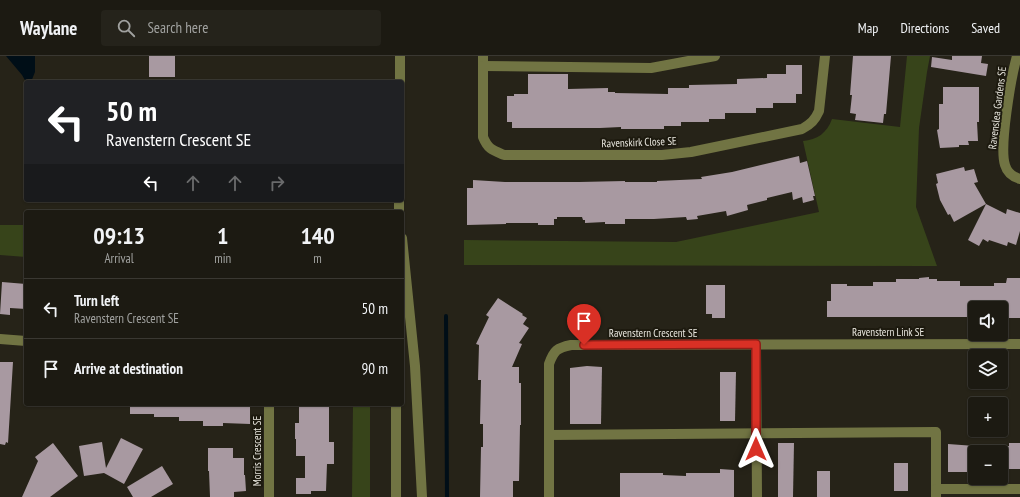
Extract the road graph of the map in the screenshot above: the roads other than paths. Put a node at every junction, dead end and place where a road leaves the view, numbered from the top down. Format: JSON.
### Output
{"nodes":[{"id":1,"x":400,"y":56,"type":"edge"},
{"id":2,"x":715,"y":56,"type":"edge"},
{"id":3,"x":825,"y":56,"type":"edge"},
{"id":4,"x":1017,"y":56,"type":"edge"},
{"id":5,"x":483,"y":61,"type":"edge"},
{"id":6,"x":400,"y":80,"type":"edge"},
{"id":7,"x":1020,"y":179,"type":"edge"},
{"id":8,"x":404,"y":258,"type":"edge"},
{"id":9,"x":0,"y":339,"type":"edge"},
{"id":10,"x":24,"y":341,"type":"edge"},
{"id":11,"x":756,"y":344,"type":"junction"},
{"id":12,"x":1020,"y":344,"type":"edge"},
{"id":13,"x":269,"y":406,"type":"edge"},
{"id":14,"x":396,"y":406,"type":"edge"},
{"id":15,"x":756,"y":434,"type":"junction"},
{"id":16,"x":549,"y":435,"type":"junction"},
{"id":17,"x":1020,"y":489,"type":"edge"},
{"id":18,"x":936,"y":493,"type":"edge"},
{"id":19,"x":997,"y":493,"type":"edge"},
{"id":20,"x":269,"y":497,"type":"edge"},
{"id":21,"x":396,"y":497,"type":"edge"},
{"id":22,"x":422,"y":497,"type":"edge"},
{"id":23,"x":549,"y":497,"type":"edge"},
{"id":24,"x":757,"y":497,"type":"edge"}],
"edges":[{"from":1,"to":6,"type":"street"},
{"from":2,"to":5,"type":"street"},
{"from":3,"to":5,"type":"street","name":"Ravenskirk Close SE"},
{"from":4,"to":7,"type":"street","name":"Ravenslea Gardens SE"},
{"from":8,"to":22,"type":"street"},
{"from":9,"to":10,"type":"street"},
{"from":11,"to":12,"type":"street","name":"Ravenstern Link SE"},
{"from":11,"to":15,"type":"street"},
{"from":11,"to":16,"type":"street","name":"Ravenstern Crescent SE"},
{"from":13,"to":20,"type":"street","name":"Morris Crescent SE"},
{"from":14,"to":21,"type":"street"},
{"from":15,"to":16,"type":"street"},
{"from":15,"to":18,"type":"street"},
{"from":15,"to":24,"type":"street"},
{"from":16,"to":23,"type":"street","name":"Ravenstern Crescent SE"},
{"from":17,"to":19,"type":"street"},
{"from":18,"to":19,"type":"street"}]}
